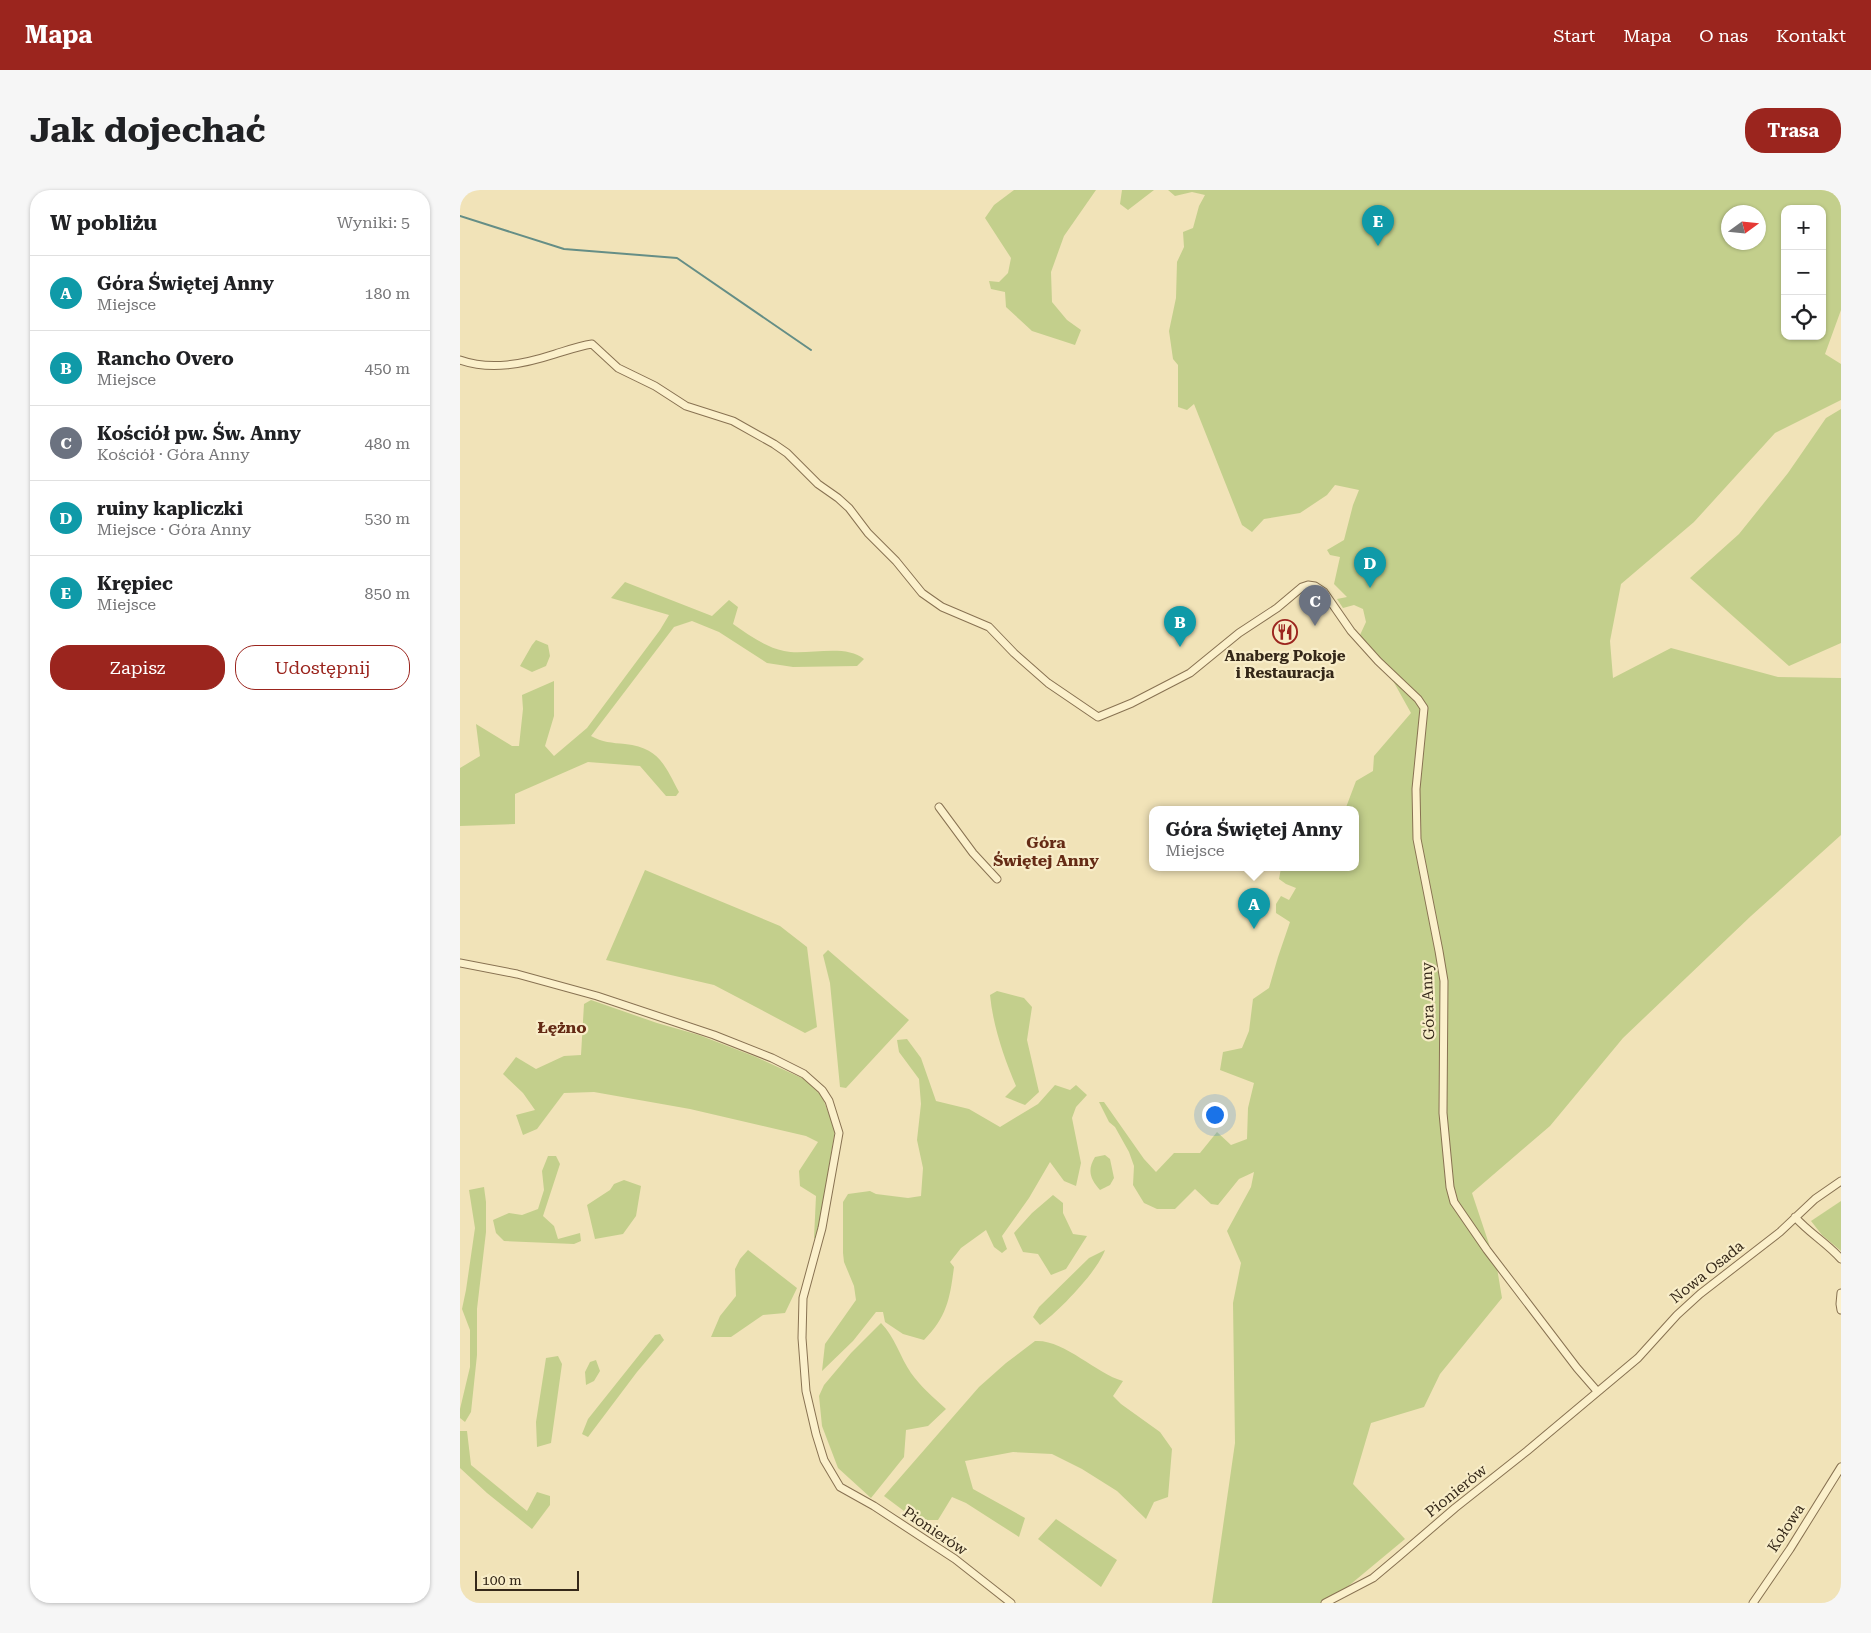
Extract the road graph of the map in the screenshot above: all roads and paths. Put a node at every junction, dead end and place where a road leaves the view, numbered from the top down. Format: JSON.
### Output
{"nodes":[{"id":1,"x":460,"y":360,"type":"edge"},
{"id":2,"x":939,"y":807,"type":"dead end"},
{"id":3,"x":996,"y":879,"type":"dead end"},
{"id":4,"x":460,"y":963,"type":"edge"},
{"id":5,"x":1841,"y":1181,"type":"edge"},
{"id":6,"x":1796,"y":1217,"type":"junction"},
{"id":7,"x":1841,"y":1259,"type":"edge"},
{"id":8,"x":1841,"y":1293,"type":"edge"},
{"id":9,"x":1841,"y":1310,"type":"edge"},
{"id":10,"x":1597,"y":1391,"type":"junction"},
{"id":11,"x":1841,"y":1466,"type":"edge"},
{"id":12,"x":1011,"y":1603,"type":"edge"},
{"id":13,"x":1325,"y":1603,"type":"edge"},
{"id":14,"x":1753,"y":1603,"type":"edge"}],
"edges":[{"from":1,"to":10,"type":"street","name":"Góra Anny"},
{"from":2,"to":3,"type":"street"},
{"from":4,"to":12,"type":"street","name":"Pionierów"},
{"from":5,"to":6,"type":"street","name":"Nowa Osada"},
{"from":6,"to":7,"type":"street"},
{"from":6,"to":10,"type":"street","name":"Nowa Osada"},
{"from":8,"to":9,"type":"street"},
{"from":10,"to":13,"type":"street","name":"Pionierów"},
{"from":11,"to":14,"type":"street","name":"Kołowa"}]}
